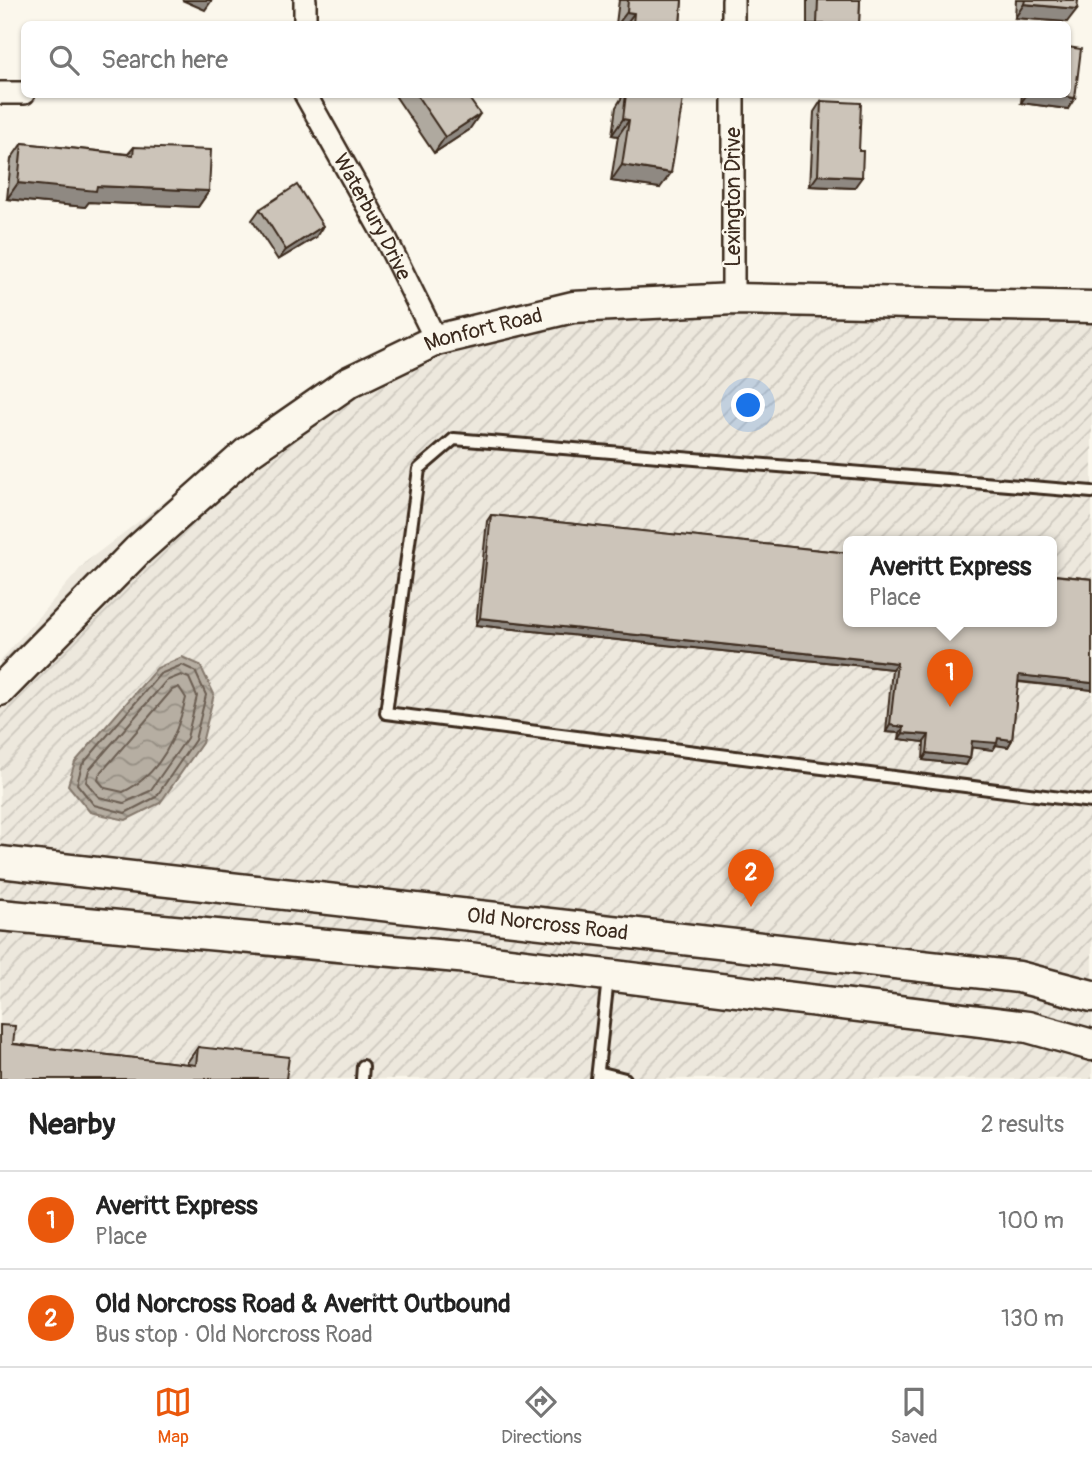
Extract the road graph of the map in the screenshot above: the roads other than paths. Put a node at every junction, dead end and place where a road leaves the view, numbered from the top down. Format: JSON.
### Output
{"nodes":[{"id":1,"x":305,"y":0,"type":"edge"},
{"id":2,"x":733,"y":0,"type":"edge"},
{"id":3,"x":305,"y":21,"type":"edge"},
{"id":4,"x":733,"y":21,"type":"edge"},
{"id":5,"x":0,"y":93,"type":"edge"},
{"id":6,"x":21,"y":93,"type":"edge"},
{"id":7,"x":306,"y":98,"type":"edge"},
{"id":8,"x":733,"y":98,"type":"edge"},
{"id":9,"x":733,"y":299,"type":"junction"},
{"id":10,"x":1092,"y":307,"type":"edge"},
{"id":11,"x":436,"y":340,"type":"junction"},
{"id":12,"x":1092,"y":492,"type":"edge"},
{"id":13,"x":0,"y":690,"type":"edge"},
{"id":14,"x":1092,"y":802,"type":"edge"},
{"id":15,"x":0,"y":862,"type":"edge"},
{"id":16,"x":0,"y":915,"type":"edge"},
{"id":17,"x":608,"y":975,"type":"junction"},
{"id":18,"x":1092,"y":996,"type":"edge"},
{"id":19,"x":1092,"y":1045,"type":"edge"},
{"id":20,"x":363,"y":1066,"type":"dead end"},
{"id":21,"x":597,"y":1076,"type":"edge"},
{"id":22,"x":362,"y":1079,"type":"edge"},
{"id":23,"x":625,"y":1079,"type":"edge"}],
"edges":[{"from":1,"to":3,"type":"street"},
{"from":2,"to":4,"type":"street"},
{"from":5,"to":6,"type":"street"},
{"from":7,"to":11,"type":"street","name":"Waterbury Drive"},
{"from":8,"to":9,"type":"street","name":"Lexington Drive"},
{"from":9,"to":10,"type":"main road","name":"Monfort Road"},
{"from":9,"to":11,"type":"main road","name":"Monfort Road"},
{"from":11,"to":13,"type":"main road","name":"Monfort Road"},
{"from":12,"to":14,"type":"lane"},
{"from":15,"to":18,"type":"main road","name":"Old Norcross Road"},
{"from":16,"to":17,"type":"main road","name":"Old Norcross Road"},
{"from":17,"to":19,"type":"main road","name":"Old Norcross Road"},
{"from":17,"to":21,"type":"lane"},
{"from":20,"to":22,"type":"lane"},
{"from":21,"to":23,"type":"lane"}]}
